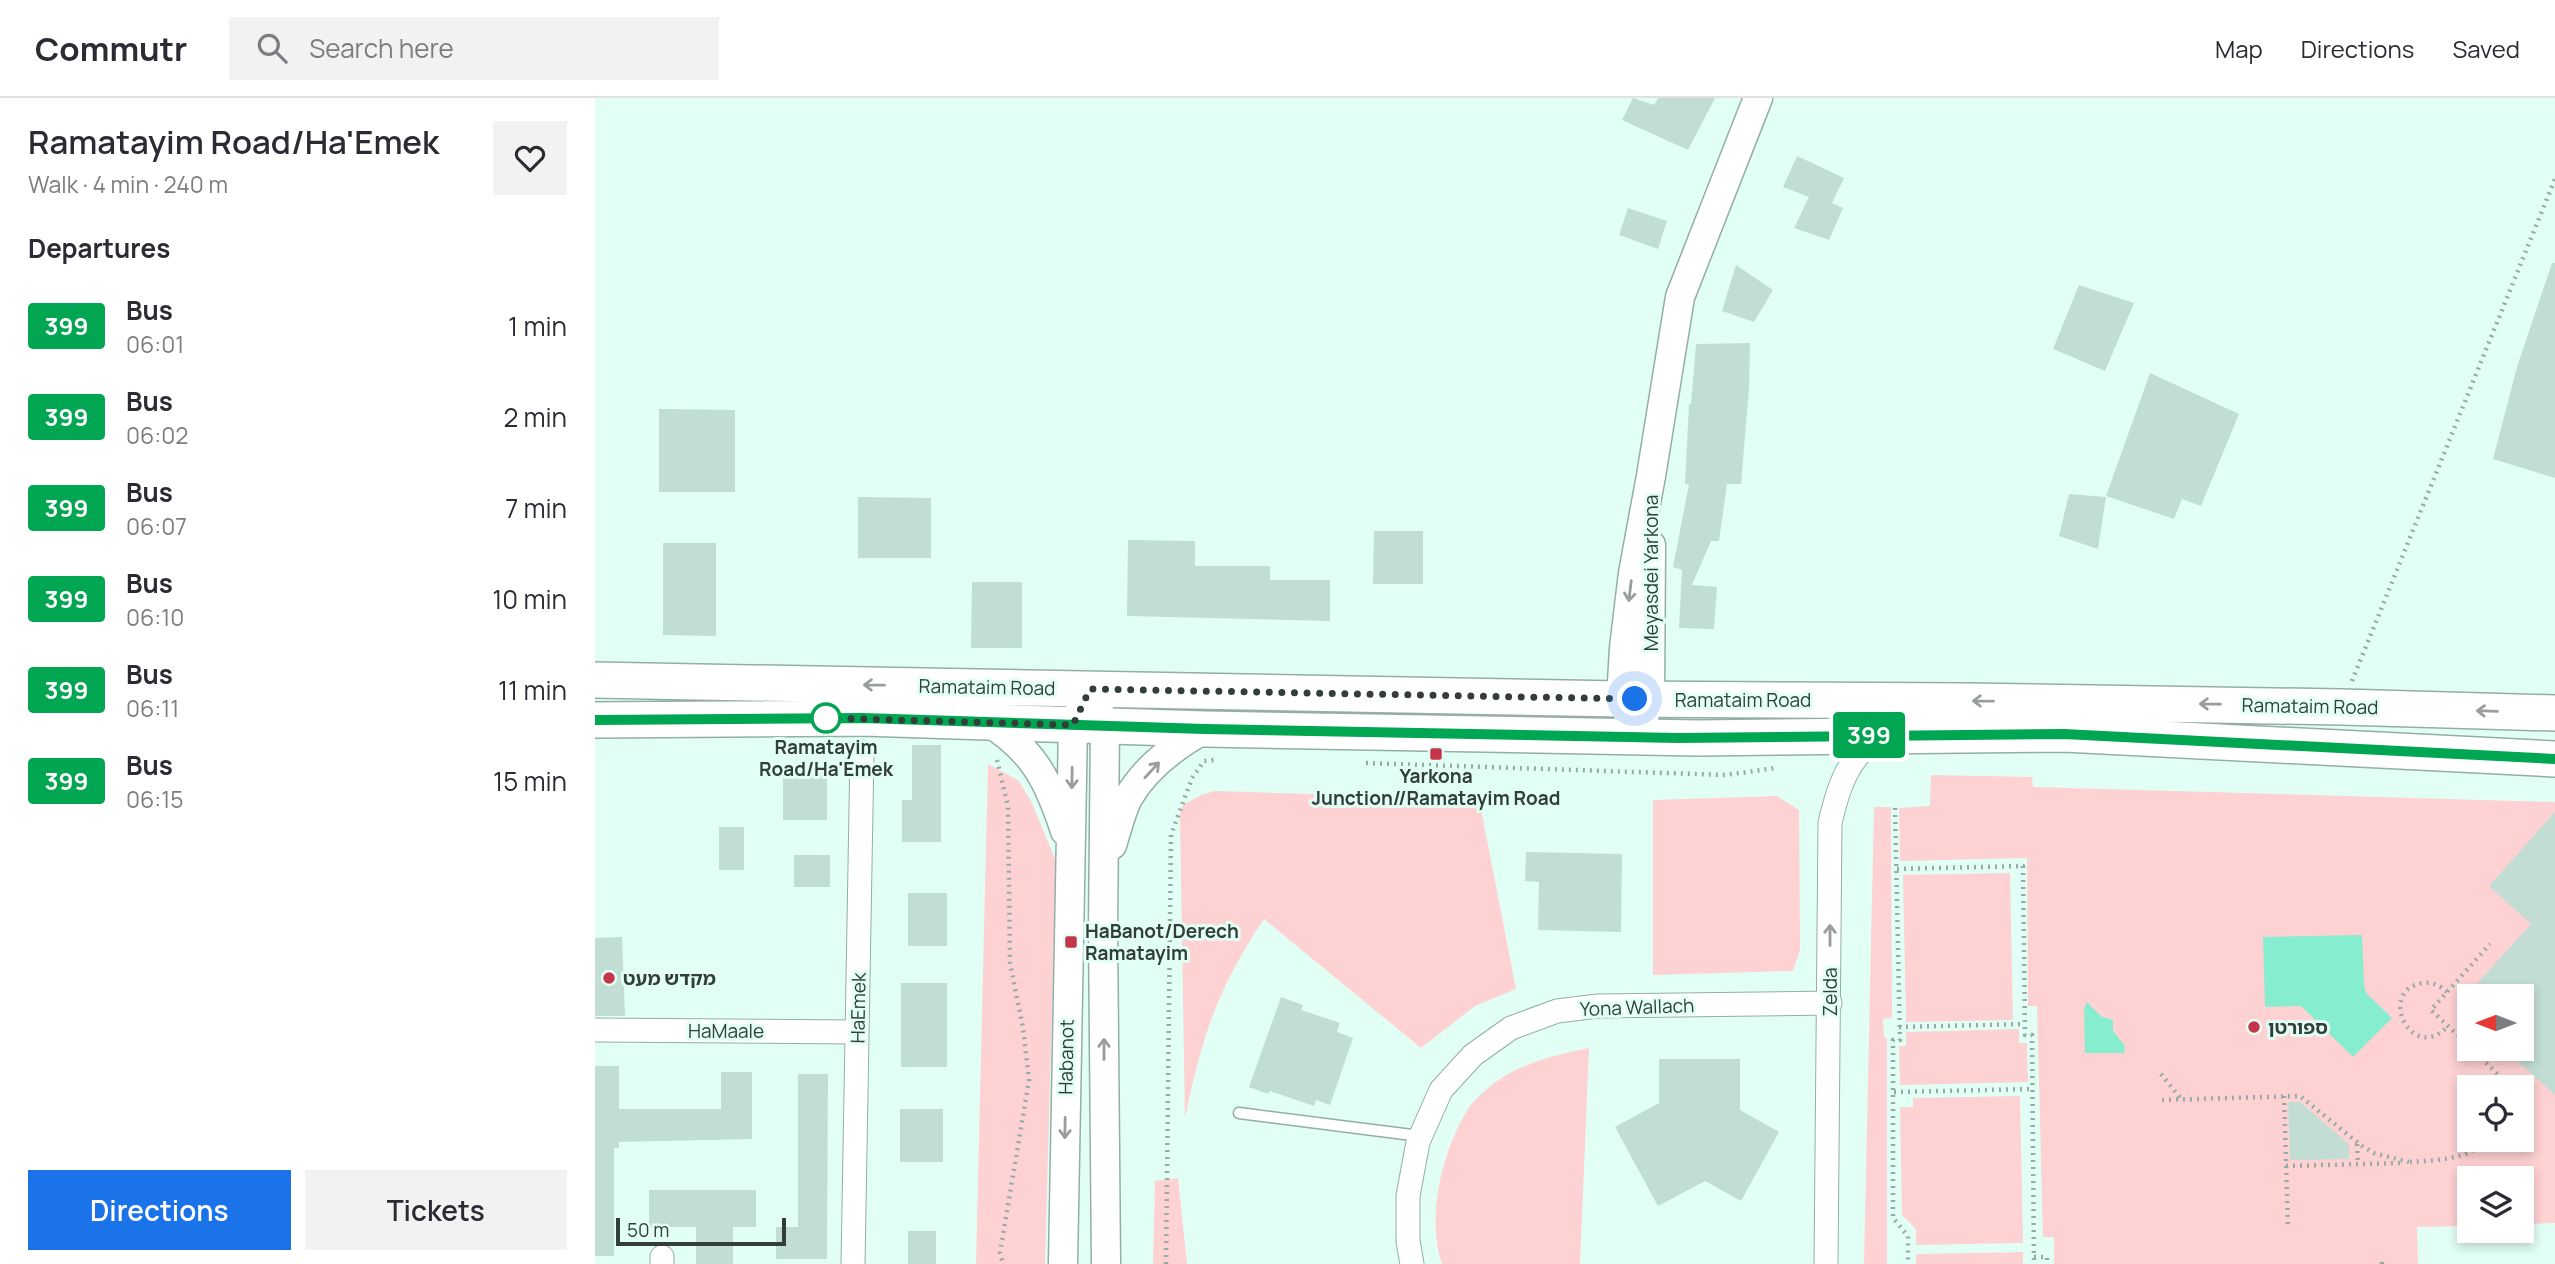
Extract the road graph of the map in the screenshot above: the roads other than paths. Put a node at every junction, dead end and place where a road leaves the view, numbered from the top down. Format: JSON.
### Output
{"nodes":[{"id":1,"x":1758,"y":98,"type":"edge"},
{"id":2,"x":595,"y":680,"type":"edge"},
{"id":3,"x":1090,"y":689,"type":"junction"},
{"id":4,"x":1635,"y":699,"type":"junction"},
{"id":5,"x":2555,"y":713,"type":"edge"},
{"id":6,"x":595,"y":720,"type":"edge"},
{"id":7,"x":988,"y":722,"type":"junction"},
{"id":8,"x":1089,"y":726,"type":"junction"},
{"id":9,"x":1877,"y":735,"type":"junction"},
{"id":10,"x":1639,"y":737,"type":"junction"},
{"id":11,"x":1210,"y":744,"type":"junction"},
{"id":12,"x":862,"y":752,"type":"dead end"},
{"id":13,"x":2555,"y":759,"type":"edge"},
{"id":14,"x":1070,"y":850,"type":"junction"},
{"id":15,"x":1104,"y":874,"type":"junction"},
{"id":16,"x":1830,"y":1003,"type":"junction"},
{"id":17,"x":595,"y":1030,"type":"edge"},
{"id":18,"x":857,"y":1032,"type":"junction"},
{"id":19,"x":1239,"y":1113,"type":"dead end"},
{"id":20,"x":1420,"y":1136,"type":"junction"},
{"id":21,"x":853,"y":1264,"type":"edge"},
{"id":22,"x":1063,"y":1264,"type":"edge"},
{"id":23,"x":1106,"y":1264,"type":"edge"},
{"id":24,"x":1412,"y":1264,"type":"edge"},
{"id":25,"x":1826,"y":1264,"type":"edge"}],
"edges":[{"from":1,"to":4,"type":"street","name":"Meyasdei Yarkona"},
{"from":3,"to":2,"type":"main road","name":"Ramataim Road","one_way":true},
{"from":3,"to":4,"type":"main road","name":"Ramataim Road"},
{"from":3,"to":8,"type":"street","name":"Habanot"},
{"from":5,"to":4,"type":"main road","name":"Ramataim Road","one_way":true},
{"from":4,"to":10,"type":"street","name":"Meyasdei Yarkona"},
{"from":6,"to":7,"type":"main road","name":"Ramataim Road"},
{"from":7,"to":8,"type":"main road","name":"Ramataim Road"},
{"from":7,"to":14,"type":"street","name":"Habanot"},
{"from":8,"to":11,"type":"main road","name":"Ramataim Road"},
{"from":8,"to":14,"type":"street","name":"Habanot","one_way":true},
{"from":8,"to":15,"type":"street","name":"Habanot"},
{"from":9,"to":10,"type":"main road","name":"Ramataim Road"},
{"from":9,"to":13,"type":"main road","name":"Ramataim Road"},
{"from":16,"to":9,"type":"street","name":"Zelda","one_way":true},
{"from":10,"to":11,"type":"main road","name":"Ramataim Road"},
{"from":15,"to":11,"type":"street","name":"Habanot","one_way":true},
{"from":12,"to":18,"type":"street","name":"HaEmek"},
{"from":14,"to":22,"type":"street","name":"Habanot","one_way":true},
{"from":23,"to":15,"type":"street","name":"Habanot","one_way":true},
{"from":16,"to":20,"type":"street","name":"Yona Wallach"},
{"from":16,"to":25,"type":"street","name":"Zelda"},
{"from":17,"to":18,"type":"street","name":"HaMaale"},
{"from":18,"to":21,"type":"street","name":"HaEmek"},
{"from":19,"to":20,"type":"lane"},
{"from":20,"to":24,"type":"street","name":"Yona Wallach"}]}
